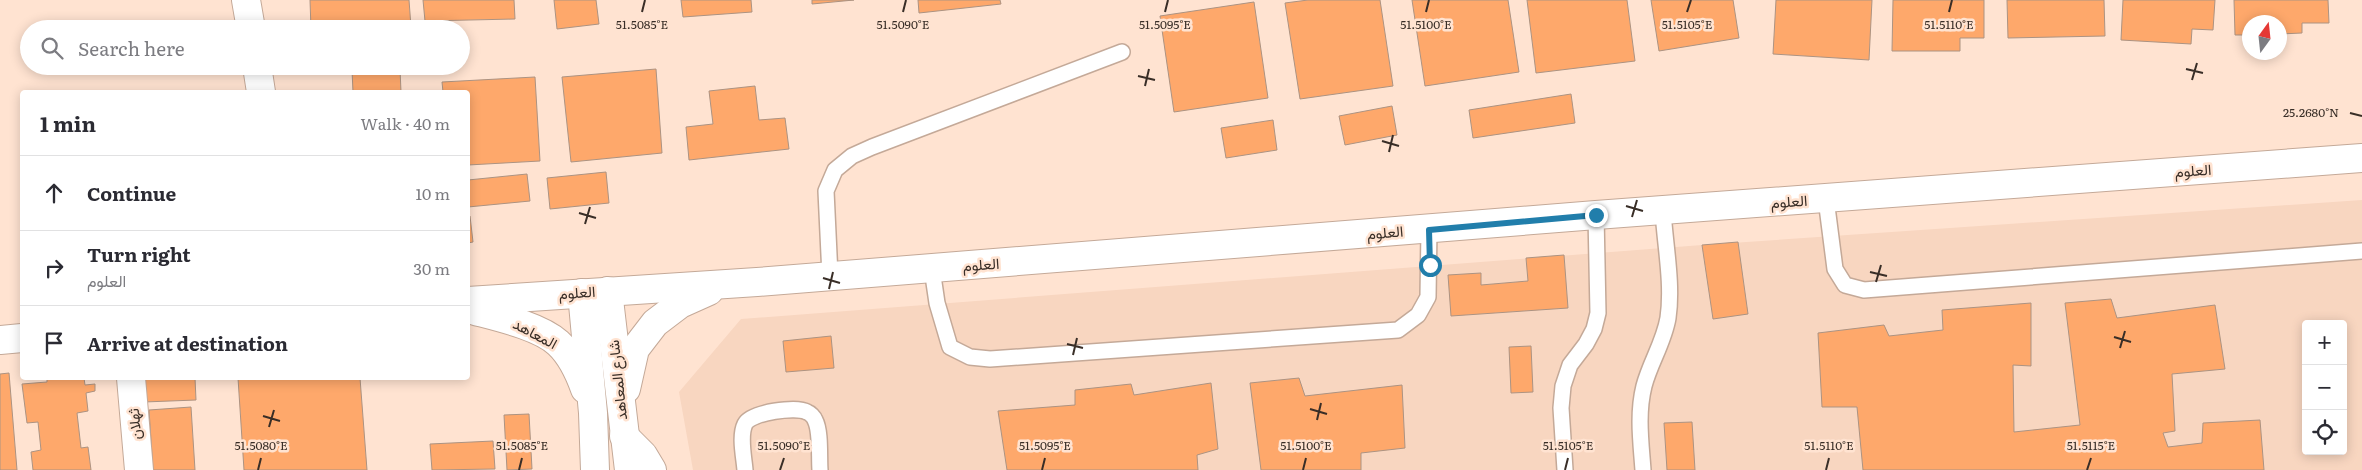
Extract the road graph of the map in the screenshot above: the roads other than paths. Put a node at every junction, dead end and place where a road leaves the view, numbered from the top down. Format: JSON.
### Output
{"nodes":[{"id":1,"x":246,"y":0,"type":"edge"},
{"id":2,"x":249,"y":20,"type":"edge"},
{"id":3,"x":1122,"y":52,"type":"dead end"},
{"id":4,"x":258,"y":75,"type":"edge"},
{"id":5,"x":261,"y":90,"type":"edge"},
{"id":6,"x":2362,"y":158,"type":"edge"},
{"id":7,"x":1826,"y":200,"type":"junction"},
{"id":8,"x":1663,"y":211,"type":"junction"},
{"id":9,"x":1596,"y":215,"type":"junction"},
{"id":10,"x":1429,"y":230,"type":"junction"},
{"id":11,"x":2362,"y":251,"type":"edge"},
{"id":12,"x":932,"y":269,"type":"junction"},
{"id":13,"x":830,"y":276,"type":"junction"},
{"id":14,"x":722,"y":285,"type":"junction"},
{"id":15,"x":595,"y":292,"type":"junction"},
{"id":16,"x":470,"y":301,"type":"edge"},
{"id":17,"x":470,"y":310,"type":"edge"},
{"id":18,"x":20,"y":338,"type":"edge"},
{"id":19,"x":0,"y":340,"type":"edge"},
{"id":20,"x":131,"y":380,"type":"edge"},
{"id":21,"x":593,"y":413,"type":"junction"},
{"id":22,"x":622,"y":423,"type":"junction"},
{"id":23,"x":139,"y":470,"type":"edge"},
{"id":24,"x":595,"y":470,"type":"edge"},
{"id":25,"x":629,"y":470,"type":"edge"},
{"id":26,"x":652,"y":470,"type":"edge"},
{"id":27,"x":745,"y":470,"type":"edge"},
{"id":28,"x":820,"y":470,"type":"edge"},
{"id":29,"x":1565,"y":470,"type":"edge"},
{"id":30,"x":1643,"y":470,"type":"edge"}],
"edges":[{"from":1,"to":2,"type":"street"},
{"from":3,"to":13,"type":"lane"},
{"from":4,"to":5,"type":"street"},
{"from":6,"to":7,"type":"street","name":"العلوم"},
{"from":7,"to":8,"type":"street","name":"العلوم"},
{"from":7,"to":11,"type":"lane"},
{"from":8,"to":9,"type":"street","name":"العلوم"},
{"from":8,"to":30,"type":"lane"},
{"from":9,"to":10,"type":"street","name":"العلوم"},
{"from":9,"to":29,"type":"lane"},
{"from":10,"to":12,"type":"street","name":"العلوم"},
{"from":10,"to":12,"type":"lane"},
{"from":12,"to":13,"type":"street","name":"العلوم"},
{"from":13,"to":14,"type":"street","name":"العلوم"},
{"from":14,"to":15,"type":"street","name":"العلوم"},
{"from":14,"to":22,"type":"street"},
{"from":15,"to":16,"type":"street","name":"العلوم"},
{"from":15,"to":21,"type":"street","name":"شارع المعاهد"},
{"from":15,"to":22,"type":"street","name":"شارع المعاهد"},
{"from":17,"to":21,"type":"street","name":"المعاهد"},
{"from":18,"to":19,"type":"street"},
{"from":20,"to":23,"type":"street","name":"ثهلان"},
{"from":21,"to":24,"type":"street","name":"شارع المعاهد"},
{"from":22,"to":25,"type":"street","name":"شارع المعاهد"},
{"from":22,"to":26,"type":"street"},
{"from":27,"to":28,"type":"lane"}]}
